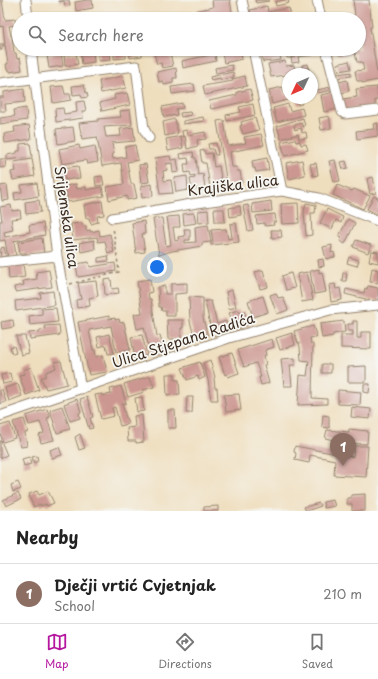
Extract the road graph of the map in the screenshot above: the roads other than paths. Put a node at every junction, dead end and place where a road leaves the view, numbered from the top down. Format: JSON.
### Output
{"nodes":[{"id":1,"x":26,"y":0,"type":"edge"},
{"id":2,"x":242,"y":0,"type":"edge"},
{"id":3,"x":317,"y":0,"type":"edge"},
{"id":4,"x":27,"y":12,"type":"edge"},
{"id":5,"x":245,"y":12,"type":"edge"},
{"id":6,"x":319,"y":12,"type":"edge"},
{"id":7,"x":32,"y":56,"type":"edge"},
{"id":8,"x":253,"y":56,"type":"edge"},
{"id":9,"x":328,"y":56,"type":"edge"},
{"id":10,"x":35,"y":78,"type":"junction"},
{"id":11,"x":0,"y":83,"type":"edge"},
{"id":12,"x":378,"y":110,"type":"edge"},
{"id":13,"x":149,"y":138,"type":"dead end"},
{"id":14,"x":282,"y":191,"type":"junction"},
{"id":15,"x":112,"y":218,"type":"road end"},
{"id":16,"x":378,"y":221,"type":"edge"},
{"id":17,"x":57,"y":256,"type":"junction"},
{"id":18,"x":0,"y":262,"type":"edge"},
{"id":19,"x":378,"y":305,"type":"edge"},
{"id":20,"x":81,"y":389,"type":"junction"},
{"id":21,"x":0,"y":416,"type":"edge"}],
"edges":[{"from":1,"to":4,"type":"street"},
{"from":2,"to":5,"type":"street"},
{"from":3,"to":6,"type":"street"},
{"from":7,"to":10,"type":"street","name":"Srijemska ulica"},
{"from":8,"to":14,"type":"street"},
{"from":9,"to":12,"type":"street"},
{"from":10,"to":11,"type":"street"},
{"from":10,"to":13,"type":"street"},
{"from":10,"to":17,"type":"street","name":"Srijemska ulica"},
{"from":14,"to":15,"type":"street","name":"Krajiška ulica"},
{"from":14,"to":16,"type":"street","name":"Krajiška ulica"},
{"from":17,"to":18,"type":"street"},
{"from":17,"to":20,"type":"street","name":"Srijemska ulica"},
{"from":19,"to":20,"type":"street","name":"Ulica Stjepana Radića"},
{"from":20,"to":21,"type":"street","name":"Ulica Stjepana Radića"}]}
